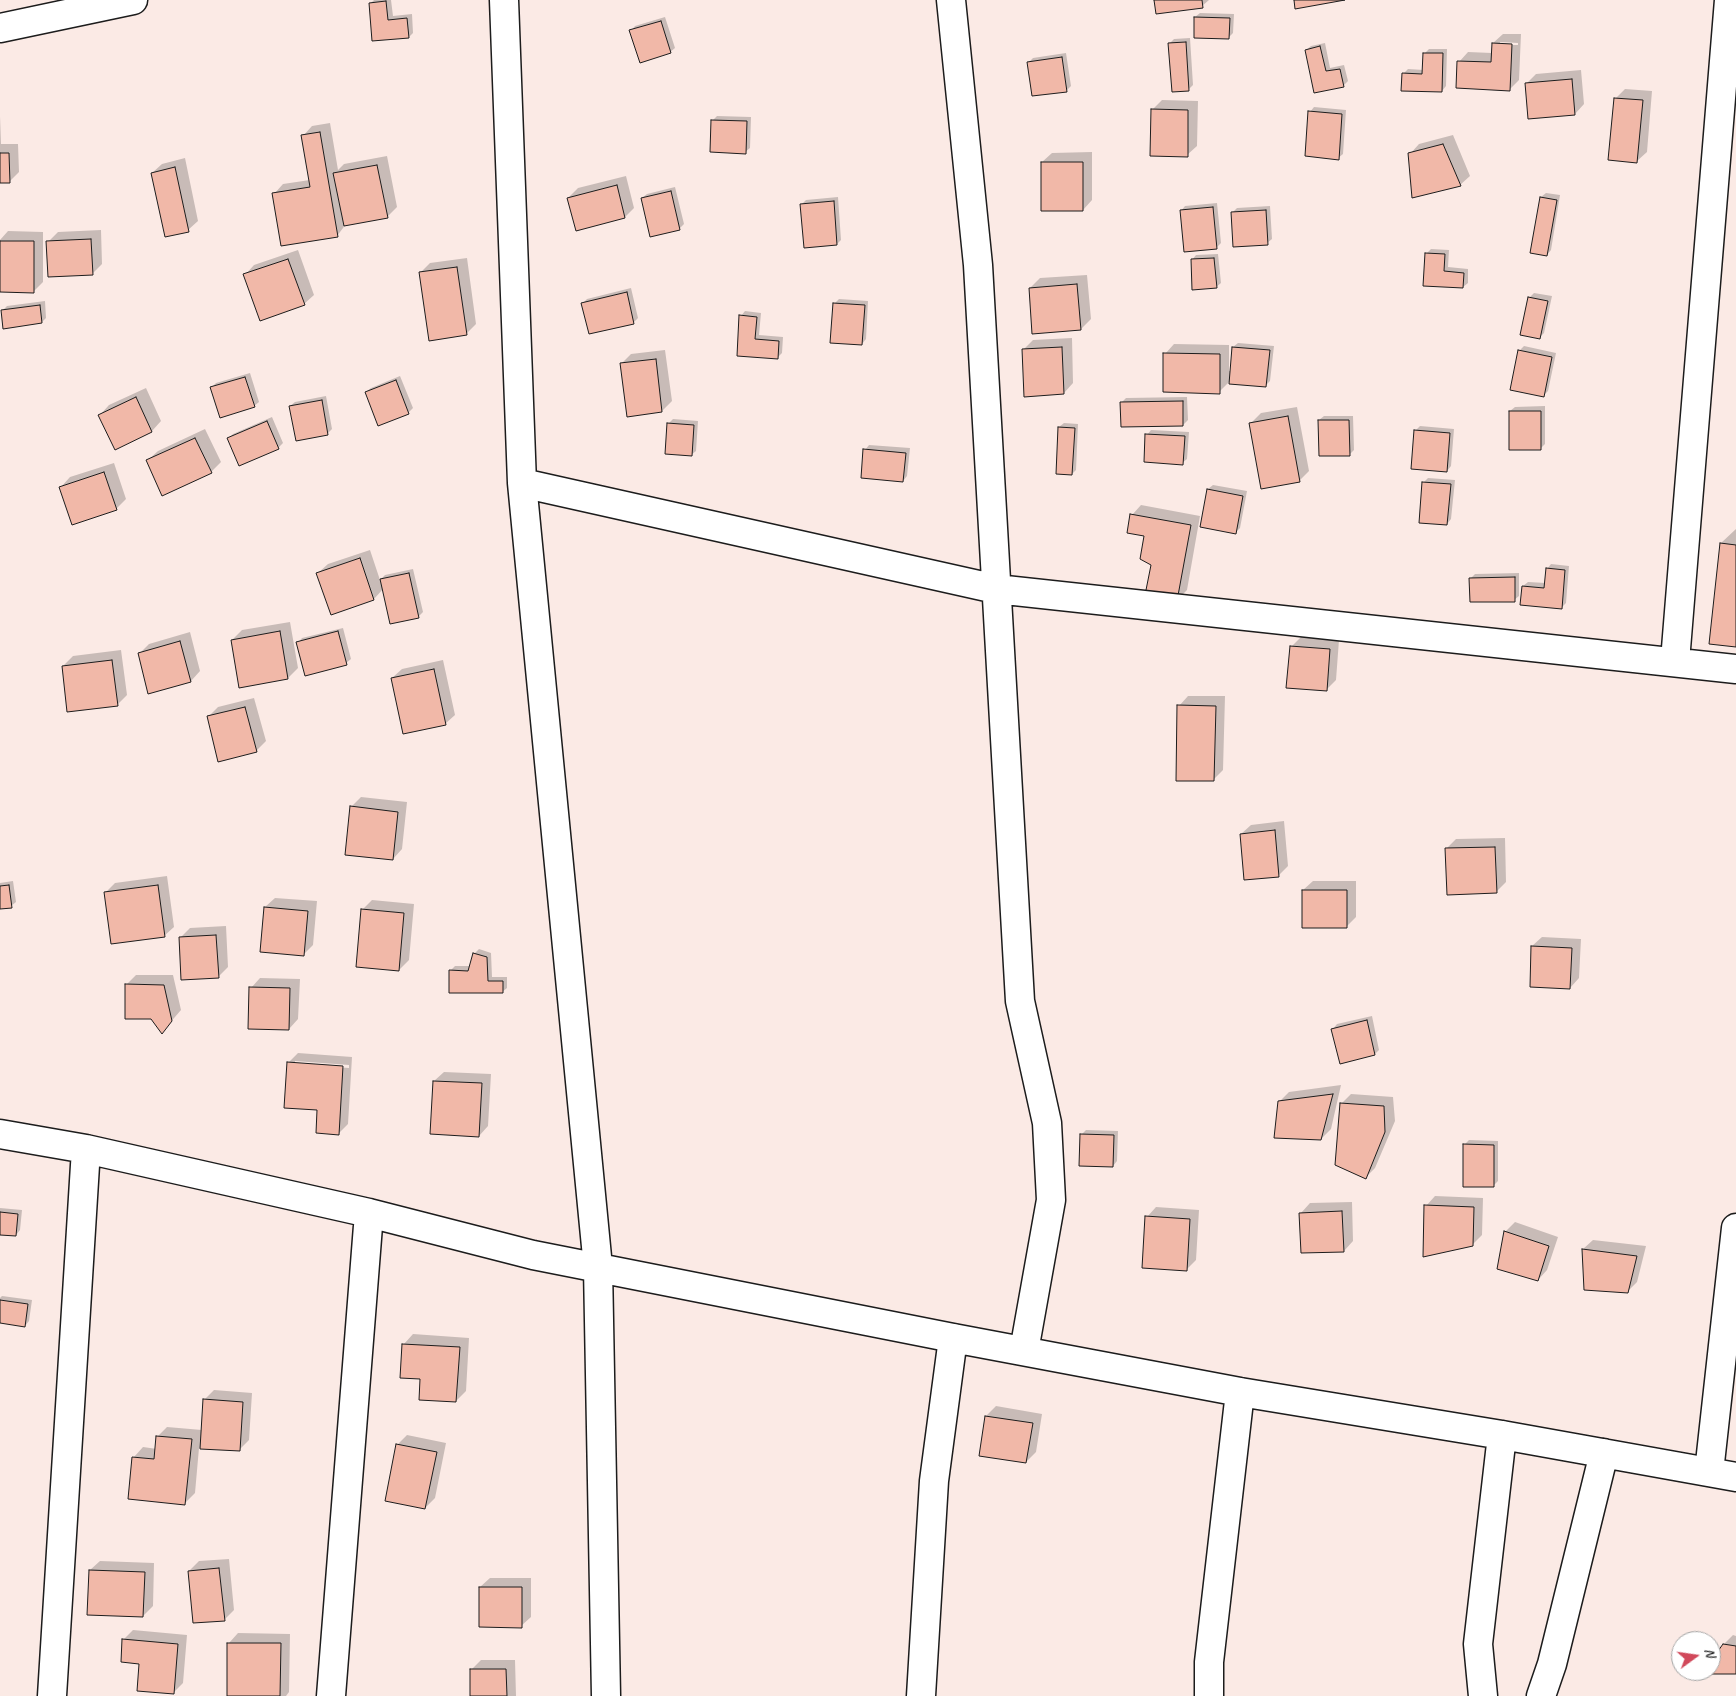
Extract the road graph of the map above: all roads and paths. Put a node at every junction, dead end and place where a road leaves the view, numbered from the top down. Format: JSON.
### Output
{"nodes":[{"id":1,"x":133,"y":0,"type":"edge"},
{"id":2,"x":504,"y":0,"type":"edge"},
{"id":3,"x":951,"y":0,"type":"edge"},
{"id":4,"x":1729,"y":0,"type":"edge"},
{"id":5,"x":0,"y":28,"type":"edge"},
{"id":6,"x":522,"y":483,"type":"junction"},
{"id":7,"x":996,"y":590,"type":"junction"},
{"id":8,"x":1675,"y":661,"type":"junction"},
{"id":9,"x":1736,"y":669,"type":"edge"},
{"id":10,"x":0,"y":1134,"type":"edge"},
{"id":11,"x":86,"y":1150,"type":"junction"},
{"id":12,"x":368,"y":1213,"type":"junction"},
{"id":13,"x":1736,"y":1228,"type":"edge"},
{"id":14,"x":598,"y":1267,"type":"junction"},
{"id":15,"x":953,"y":1338,"type":"junction"},
{"id":16,"x":1024,"y":1351,"type":"junction"},
{"id":17,"x":1240,"y":1392,"type":"junction"},
{"id":18,"x":1502,"y":1435,"type":"junction"},
{"id":19,"x":1604,"y":1454,"type":"junction"},
{"id":20,"x":1709,"y":1472,"type":"junction"},
{"id":21,"x":1736,"y":1477,"type":"edge"},
{"id":22,"x":52,"y":1696,"type":"edge"},
{"id":23,"x":331,"y":1696,"type":"edge"},
{"id":24,"x":606,"y":1696,"type":"edge"},
{"id":25,"x":921,"y":1696,"type":"edge"},
{"id":26,"x":1209,"y":1696,"type":"edge"},
{"id":27,"x":1483,"y":1696,"type":"edge"},
{"id":28,"x":1542,"y":1696,"type":"edge"}],
"edges":[{"from":1,"to":5,"type":"street"},
{"from":2,"to":6,"type":"street"},
{"from":3,"to":7,"type":"street"},
{"from":4,"to":8,"type":"street"},
{"from":6,"to":7,"type":"street"},
{"from":6,"to":14,"type":"street"},
{"from":7,"to":8,"type":"street"},
{"from":7,"to":16,"type":"street"},
{"from":8,"to":9,"type":"street"},
{"from":10,"to":11,"type":"street"},
{"from":11,"to":12,"type":"street"},
{"from":11,"to":22,"type":"street"},
{"from":12,"to":14,"type":"street"},
{"from":12,"to":23,"type":"street"},
{"from":13,"to":20,"type":"street"},
{"from":14,"to":15,"type":"street"},
{"from":14,"to":24,"type":"street"},
{"from":15,"to":16,"type":"street"},
{"from":15,"to":25,"type":"street"},
{"from":16,"to":17,"type":"street"},
{"from":17,"to":18,"type":"street"},
{"from":17,"to":26,"type":"street"},
{"from":18,"to":19,"type":"street"},
{"from":18,"to":27,"type":"street"},
{"from":19,"to":20,"type":"street"},
{"from":19,"to":28,"type":"street"},
{"from":20,"to":21,"type":"street"}]}
